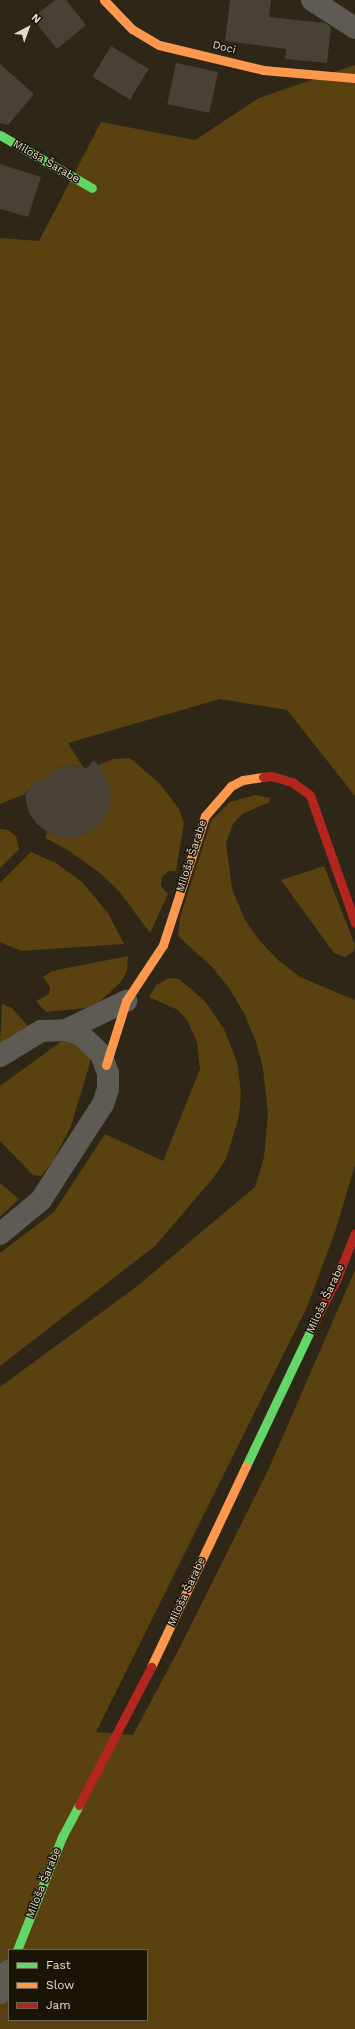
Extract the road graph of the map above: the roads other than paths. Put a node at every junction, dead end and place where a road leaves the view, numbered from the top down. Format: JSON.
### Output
{"nodes":[{"id":1,"x":104,"y":0,"type":"edge"},
{"id":2,"x":312,"y":0,"type":"edge"},
{"id":3,"x":355,"y":28,"type":"edge"},
{"id":4,"x":355,"y":78,"type":"edge"},
{"id":5,"x":0,"y":135,"type":"edge"},
{"id":6,"x":92,"y":188,"type":"dead end"},
{"id":7,"x":355,"y":923,"type":"edge"},
{"id":8,"x":126,"y":1001,"type":"junction"},
{"id":9,"x":66,"y":1030,"type":"junction"},
{"id":10,"x":0,"y":1056,"type":"edge"},
{"id":11,"x":106,"y":1065,"type":"junction"},
{"id":12,"x":355,"y":1233,"type":"edge"},
{"id":13,"x":0,"y":1234,"type":"edge"},
{"id":14,"x":17,"y":1949,"type":"edge"},
{"id":15,"x":8,"y":1973,"type":"edge"},
{"id":16,"x":0,"y":1993,"type":"edge"}],
"edges":[{"from":1,"to":4,"type":"street","name":"Doci"},
{"from":2,"to":3,"type":"street"},
{"from":5,"to":6,"type":"street","name":"Miloša Šarabe"},
{"from":7,"to":8,"type":"street","name":"Miloša Šarabe"},
{"from":8,"to":9,"type":"street"},
{"from":8,"to":11,"type":"street","name":"Miloša Šarabe"},
{"from":9,"to":10,"type":"street"},
{"from":9,"to":11,"type":"street"},
{"from":11,"to":13,"type":"street"},
{"from":12,"to":14,"type":"street","name":"Miloša Šarabe"},
{"from":15,"to":16,"type":"street"}]}
